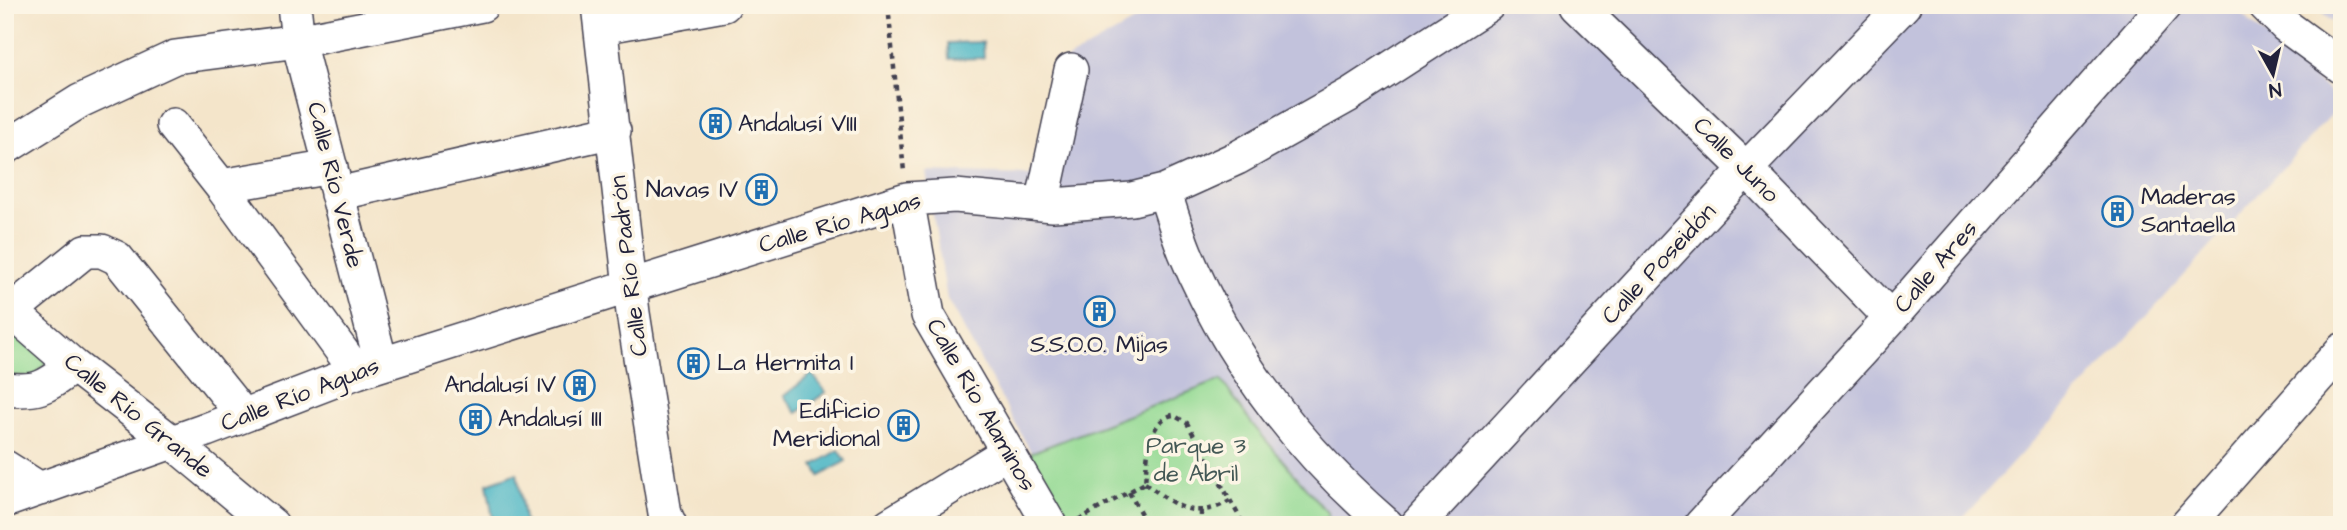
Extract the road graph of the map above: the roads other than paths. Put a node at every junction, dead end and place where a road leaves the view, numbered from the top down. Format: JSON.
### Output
{"nodes":[{"id":1,"x":294,"y":5,"type":"edge"},
{"id":2,"x":482,"y":5,"type":"edge"},
{"id":3,"x":724,"y":5,"type":"edge"},
{"id":4,"x":1488,"y":5,"type":"edge"},
{"id":5,"x":1577,"y":5,"type":"edge"},
{"id":6,"x":1904,"y":5,"type":"edge"},
{"id":7,"x":2165,"y":5,"type":"edge"},
{"id":8,"x":2265,"y":5,"type":"edge"},
{"id":9,"x":599,"y":16,"type":"edge"},
{"id":10,"x":298,"y":41,"type":"junction"},
{"id":11,"x":2342,"y":67,"type":"edge"},
{"id":12,"x":1071,"y":70,"type":"dead end"},
{"id":13,"x":173,"y":125,"type":"dead end"},
{"id":14,"x":614,"y":131,"type":"junction"},
{"id":15,"x":5,"y":148,"type":"edge"},
{"id":16,"x":1746,"y":169,"type":"junction"},
{"id":17,"x":334,"y":181,"type":"junction"},
{"id":18,"x":221,"y":186,"type":"junction"},
{"id":19,"x":1164,"y":191,"type":"junction"},
{"id":20,"x":907,"y":199,"type":"junction"},
{"id":21,"x":1042,"y":204,"type":"junction"},
{"id":22,"x":630,"y":286,"type":"junction"},
{"id":23,"x":8,"y":308,"type":"edge"},
{"id":24,"x":1891,"y":318,"type":"junction"},
{"id":25,"x":2342,"y":350,"type":"edge"},
{"id":26,"x":74,"y":366,"type":"junction"},
{"id":27,"x":369,"y":368,"type":"junction"},
{"id":28,"x":5,"y":389,"type":"edge"},
{"id":29,"x":243,"y":415,"type":"junction"},
{"id":30,"x":172,"y":442,"type":"junction"},
{"id":31,"x":1006,"y":453,"type":"junction"},
{"id":32,"x":5,"y":467,"type":"edge"},
{"id":33,"x":40,"y":489,"type":"junction"},
{"id":34,"x":5,"y":501,"type":"edge"},
{"id":35,"x":272,"y":525,"type":"edge"},
{"id":36,"x":670,"y":525,"type":"edge"},
{"id":37,"x":889,"y":525,"type":"edge"},
{"id":38,"x":1049,"y":525,"type":"edge"},
{"id":39,"x":1387,"y":525,"type":"edge"},
{"id":40,"x":1416,"y":525,"type":"edge"},
{"id":41,"x":1701,"y":525,"type":"edge"},
{"id":42,"x":2187,"y":525,"type":"edge"}],
"edges":[{"from":1,"to":10,"type":"street","name":"Calle Río Verde"},
{"from":2,"to":10,"type":"street"},
{"from":3,"to":9,"type":"street"},
{"from":4,"to":19,"type":"street","name":"Calle Río Aguas"},
{"from":5,"to":16,"type":"street","name":"Calle Juno"},
{"from":6,"to":16,"type":"street","name":"Calle Poseidón"},
{"from":7,"to":24,"type":"street","name":"Calle Ares"},
{"from":8,"to":11,"type":"street"},
{"from":9,"to":14,"type":"street","name":"Calle Río Padrón"},
{"from":10,"to":15,"type":"street"},
{"from":10,"to":17,"type":"street","name":"Calle Río Verde"},
{"from":12,"to":21,"type":"street"},
{"from":13,"to":18,"type":"street"},
{"from":14,"to":17,"type":"street"},
{"from":14,"to":22,"type":"street","name":"Calle Río Padrón"},
{"from":16,"to":24,"type":"street","name":"Calle Juno"},
{"from":16,"to":40,"type":"street","name":"Calle Poseidón"},
{"from":17,"to":18,"type":"street"},
{"from":17,"to":27,"type":"street","name":"Calle Río Verde"},
{"from":18,"to":27,"type":"street"},
{"from":19,"to":21,"type":"street","name":"Calle Río Aguas"},
{"from":19,"to":39,"type":"street"},
{"from":20,"to":21,"type":"street","name":"Calle Río Aguas"},
{"from":20,"to":22,"type":"street","name":"Calle Río Aguas"},
{"from":20,"to":31,"type":"street","name":"Calle Río Alaminos"},
{"from":22,"to":27,"type":"street","name":"Calle Río Aguas"},
{"from":22,"to":36,"type":"street","name":"Calle Río Padrón"},
{"from":23,"to":26,"type":"street","name":"Calle Río Grande"},
{"from":23,"to":29,"type":"street"},
{"from":24,"to":41,"type":"street","name":"Calle Ares"},
{"from":25,"to":42,"type":"street"},
{"from":26,"to":28,"type":"street"},
{"from":26,"to":30,"type":"street","name":"Calle Río Grande"},
{"from":27,"to":29,"type":"street","name":"Calle Río Aguas"},
{"from":29,"to":30,"type":"street","name":"Calle Río Aguas"},
{"from":30,"to":33,"type":"street","name":"Calle Río Aguas"},
{"from":30,"to":35,"type":"street","name":"Calle Río Grande"},
{"from":31,"to":37,"type":"street"},
{"from":31,"to":38,"type":"street","name":"Calle Río Alaminos"},
{"from":32,"to":33,"type":"street"},
{"from":33,"to":34,"type":"street","name":"Calle Río Aguas"}]}
